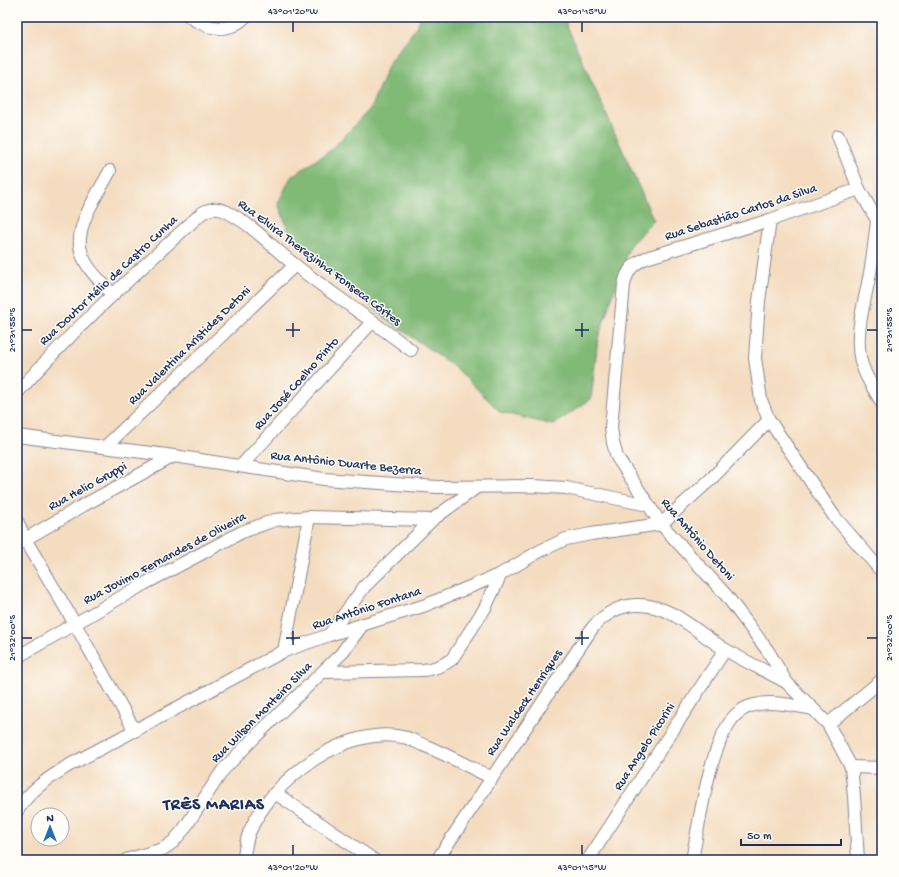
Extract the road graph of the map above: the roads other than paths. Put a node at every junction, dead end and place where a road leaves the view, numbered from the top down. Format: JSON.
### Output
{"nodes":[{"id":1,"x":190,"y":17,"type":"edge"},
{"id":2,"x":245,"y":17,"type":"edge"},
{"id":3,"x":838,"y":136,"type":"dead end"},
{"id":4,"x":110,"y":171,"type":"dead end"},
{"id":5,"x":859,"y":189,"type":"junction"},
{"id":6,"x":206,"y":210,"type":"joint"},
{"id":7,"x":770,"y":220,"type":"junction"},
{"id":8,"x":880,"y":225,"type":"edge"},
{"id":9,"x":295,"y":265,"type":"junction"},
{"id":10,"x":633,"y":266,"type":"joint"},
{"id":11,"x":112,"y":294,"type":"junction"},
{"id":12,"x":373,"y":321,"type":"junction"},
{"id":13,"x":411,"y":350,"type":"dead end"},
{"id":14,"x":17,"y":393,"type":"edge"},
{"id":15,"x":882,"y":403,"type":"edge"},
{"id":16,"x":769,"y":420,"type":"junction"},
{"id":17,"x":17,"y":436,"type":"edge"},
{"id":18,"x":105,"y":447,"type":"junction"},
{"id":19,"x":174,"y":456,"type":"junction"},
{"id":20,"x":241,"y":466,"type":"junction"},
{"id":21,"x":477,"y":487,"type":"junction"},
{"id":22,"x":648,"y":505,"type":"junction"},
{"id":23,"x":309,"y":517,"type":"junction"},
{"id":24,"x":432,"y":520,"type":"junction"},
{"id":25,"x":17,"y":521,"type":"edge"},
{"id":26,"x":661,"y":524,"type":"junction"},
{"id":27,"x":21,"y":541,"type":"edge"},
{"id":28,"x":882,"y":572,"type":"edge"},
{"id":29,"x":502,"y":574,"type":"junction"},
{"id":30,"x":75,"y":624,"type":"junction"},
{"id":31,"x":363,"y":624,"type":"junction"},
{"id":32,"x":329,"y":635,"type":"junction"},
{"id":33,"x":726,"y":650,"type":"junction"},
{"id":34,"x":284,"y":651,"type":"junction"},
{"id":35,"x":17,"y":657,"type":"edge"},
{"id":36,"x":323,"y":672,"type":"junction"},
{"id":37,"x":882,"y":680,"type":"edge"},
{"id":38,"x":787,"y":683,"type":"junction"},
{"id":39,"x":813,"y":709,"type":"junction"},
{"id":40,"x":828,"y":724,"type":"junction"},
{"id":41,"x":135,"y":731,"type":"junction"},
{"id":42,"x":851,"y":767,"type":"junction"},
{"id":43,"x":882,"y":768,"type":"edge"},
{"id":44,"x":492,"y":778,"type":"junction"},
{"id":45,"x":275,"y":793,"type":"junction"},
{"id":46,"x":17,"y":811,"type":"edge"},
{"id":47,"x":126,"y":860,"type":"edge"},
{"id":48,"x":243,"y":860,"type":"edge"},
{"id":49,"x":374,"y":860,"type":"edge"},
{"id":50,"x":437,"y":860,"type":"edge"},
{"id":51,"x":588,"y":860,"type":"edge"},
{"id":52,"x":692,"y":860,"type":"edge"},
{"id":53,"x":858,"y":860,"type":"edge"}],
"edges":[{"from":1,"to":2,"type":"street"},
{"from":3,"to":5,"type":"street"},
{"from":4,"to":11,"type":"street"},
{"from":5,"to":7,"type":"street","name":"Rua Sebastião Carlos da Silva"},
{"from":5,"to":8,"type":"street"},
{"from":6,"to":9,"type":"street","name":"Rua Elvira Therezinha Fonseca Côrtes"},
{"from":6,"to":11,"type":"street","name":"Rua Doutor Hélio de Castro Cunha"},
{"from":7,"to":10,"type":"street","name":"Rua Sebastião Carlos da Silva"},
{"from":7,"to":16,"type":"street"},
{"from":8,"to":15,"type":"street"},
{"from":9,"to":12,"type":"street","name":"Rua Elvira Therezinha Fonseca Côrtes"},
{"from":9,"to":18,"type":"street","name":"Rua Valentina Aristides Detoni"},
{"from":10,"to":22,"type":"street","name":"Rua Antônio Detoni"},
{"from":11,"to":14,"type":"street","name":"Rua Doutor Hélio de Castro Cunha"},
{"from":12,"to":13,"type":"street","name":"Rua Elvira Therezinha Fonseca Côrtes"},
{"from":12,"to":20,"type":"street","name":"Rua José Coelho Pinto"},
{"from":16,"to":26,"type":"street"},
{"from":16,"to":28,"type":"street"},
{"from":17,"to":18,"type":"street","name":"Rua Antônio Duarte Bezerra"},
{"from":18,"to":19,"type":"street","name":"Rua Antônio Duarte Bezerra"},
{"from":19,"to":20,"type":"street","name":"Rua Antônio Duarte Bezerra"},
{"from":19,"to":27,"type":"street","name":"Rua Helio Gruppi"},
{"from":20,"to":21,"type":"street","name":"Rua Antônio Duarte Bezerra"},
{"from":21,"to":22,"type":"street","name":"Rua Antônio Duarte Bezerra"},
{"from":21,"to":24,"type":"street"},
{"from":22,"to":26,"type":"street","name":"Rua Antônio Detoni"},
{"from":23,"to":24,"type":"street","name":"Rua Jovimo Fernandes de Oliveira"},
{"from":23,"to":30,"type":"street","name":"Rua Jovimo Fernandes de Oliveira"},
{"from":23,"to":34,"type":"street"},
{"from":24,"to":32,"type":"street"},
{"from":25,"to":27,"type":"street"},
{"from":26,"to":29,"type":"street","name":"Rua Antônio Fontana"},
{"from":26,"to":38,"type":"street","name":"Rua Antônio Detoni"},
{"from":27,"to":30,"type":"street"},
{"from":29,"to":31,"type":"street","name":"Rua Antônio Fontana"},
{"from":29,"to":36,"type":"street"},
{"from":30,"to":35,"type":"street","name":"Rua Jovimo Fernandes de Oliveira"},
{"from":30,"to":41,"type":"street"},
{"from":31,"to":32,"type":"street","name":"Rua Antônio Fontana"},
{"from":31,"to":36,"type":"street","name":"Rua Wilson Monteiro Silva"},
{"from":32,"to":34,"type":"street","name":"Rua Antônio Fontana"},
{"from":33,"to":38,"type":"street","name":"Rua Waldeck Henriques"},
{"from":33,"to":44,"type":"street","name":"Rua Waldeck Henriques"},
{"from":33,"to":51,"type":"street","name":"Rua Angelo Picorini"},
{"from":34,"to":41,"type":"street","name":"Rua Antônio Fontana"},
{"from":36,"to":47,"type":"street","name":"Rua Wilson Monteiro Silva"},
{"from":37,"to":40,"type":"street"},
{"from":38,"to":39,"type":"street"},
{"from":39,"to":40,"type":"street"},
{"from":39,"to":52,"type":"street"},
{"from":40,"to":42,"type":"street"},
{"from":41,"to":46,"type":"street","name":"Rua Antônio Fontana"},
{"from":42,"to":43,"type":"street"},
{"from":42,"to":53,"type":"street"},
{"from":44,"to":45,"type":"street"},
{"from":44,"to":50,"type":"street","name":"Rua Waldeck Henriques"},
{"from":45,"to":48,"type":"street"},
{"from":45,"to":49,"type":"street"}]}
